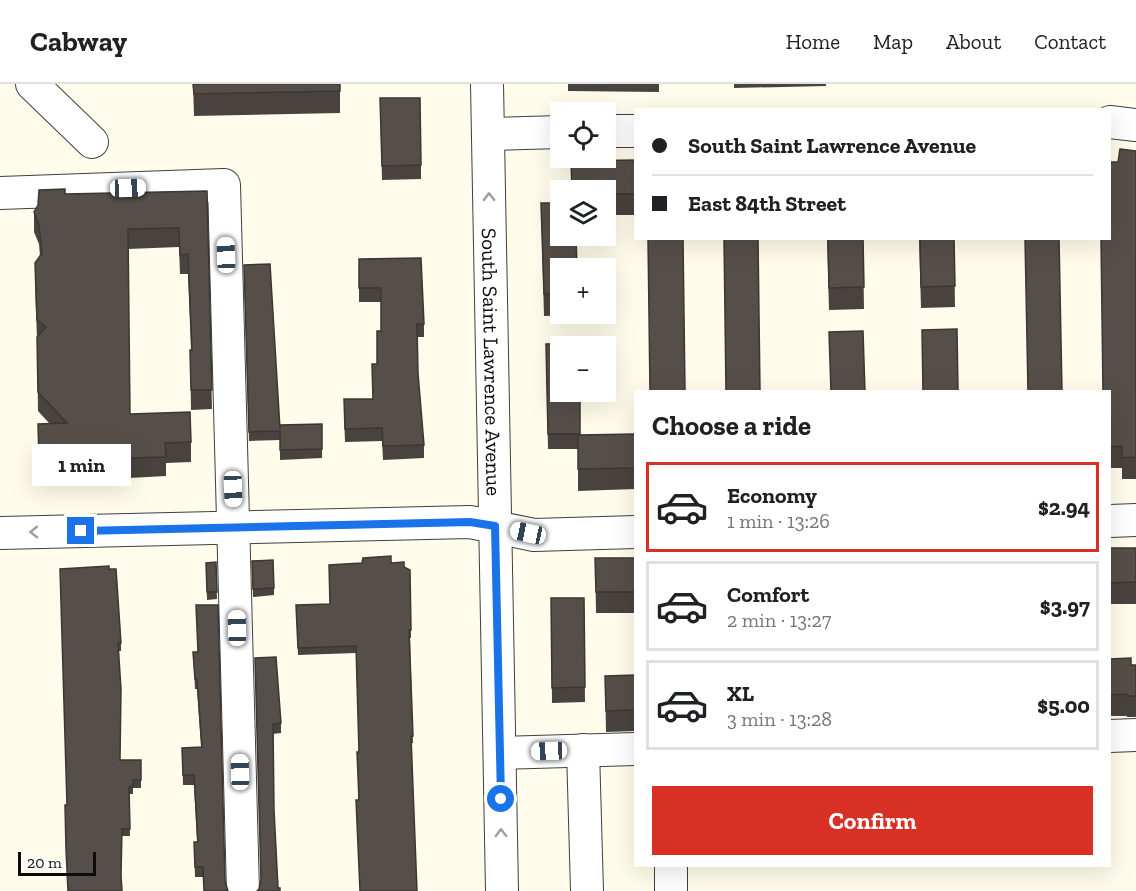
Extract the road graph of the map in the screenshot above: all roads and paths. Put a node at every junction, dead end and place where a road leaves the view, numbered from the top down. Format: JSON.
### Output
{"nodes":[{"id":1,"x":32,"y":84,"type":"edge"},
{"id":2,"x":487,"y":84,"type":"edge"},
{"id":3,"x":1111,"y":122,"type":"edge"},
{"id":4,"x":1136,"y":125,"type":"edge"},
{"id":5,"x":634,"y":130,"type":"edge"},
{"id":6,"x":616,"y":131,"type":"edge"},
{"id":7,"x":550,"y":132,"type":"edge"},
{"id":8,"x":488,"y":134,"type":"junction"},
{"id":9,"x":93,"y":142,"type":"dead end"},
{"id":10,"x":0,"y":193,"type":"edge"},
{"id":11,"x":1136,"y":520,"type":"edge"},
{"id":12,"x":1111,"y":521,"type":"edge"},
{"id":13,"x":495,"y":526,"type":"junction"},
{"id":14,"x":234,"y":527,"type":"junction"},
{"id":15,"x":634,"y":532,"type":"edge"},
{"id":16,"x":0,"y":533,"type":"edge"},
{"id":17,"x":1136,"y":735,"type":"edge"},
{"id":18,"x":1111,"y":736,"type":"edge"},
{"id":19,"x":634,"y":749,"type":"edge"},
{"id":20,"x":583,"y":750,"type":"junction"},
{"id":21,"x":500,"y":753,"type":"junction"},
{"id":22,"x":670,"y":867,"type":"edge"},
{"id":23,"x":243,"y":891,"type":"edge"},
{"id":24,"x":502,"y":891,"type":"edge"},
{"id":25,"x":587,"y":891,"type":"edge"},
{"id":26,"x":671,"y":891,"type":"edge"}],
"edges":[{"from":1,"to":9,"type":"street"},
{"from":2,"to":8,"type":"street","name":"South Saint Lawrence Avenue"},
{"from":3,"to":4,"type":"street"},
{"from":5,"to":6,"type":"street"},
{"from":7,"to":8,"type":"street"},
{"from":13,"to":8,"type":"street","name":"South Saint Lawrence Avenue","one_way":true},
{"from":10,"to":14,"type":"street"},
{"from":11,"to":12,"type":"street"},
{"from":13,"to":14,"type":"street"},
{"from":13,"to":15,"type":"street"},
{"from":13,"to":21,"type":"street","name":"South Saint Lawrence Avenue"},
{"from":14,"to":16,"type":"street","one_way":true},
{"from":14,"to":23,"type":"street"},
{"from":17,"to":18,"type":"street"},
{"from":19,"to":20,"type":"street"},
{"from":20,"to":21,"type":"street"},
{"from":20,"to":25,"type":"street"},
{"from":24,"to":21,"type":"street","name":"South Saint Lawrence Avenue","one_way":true},
{"from":22,"to":26,"type":"street"}]}
